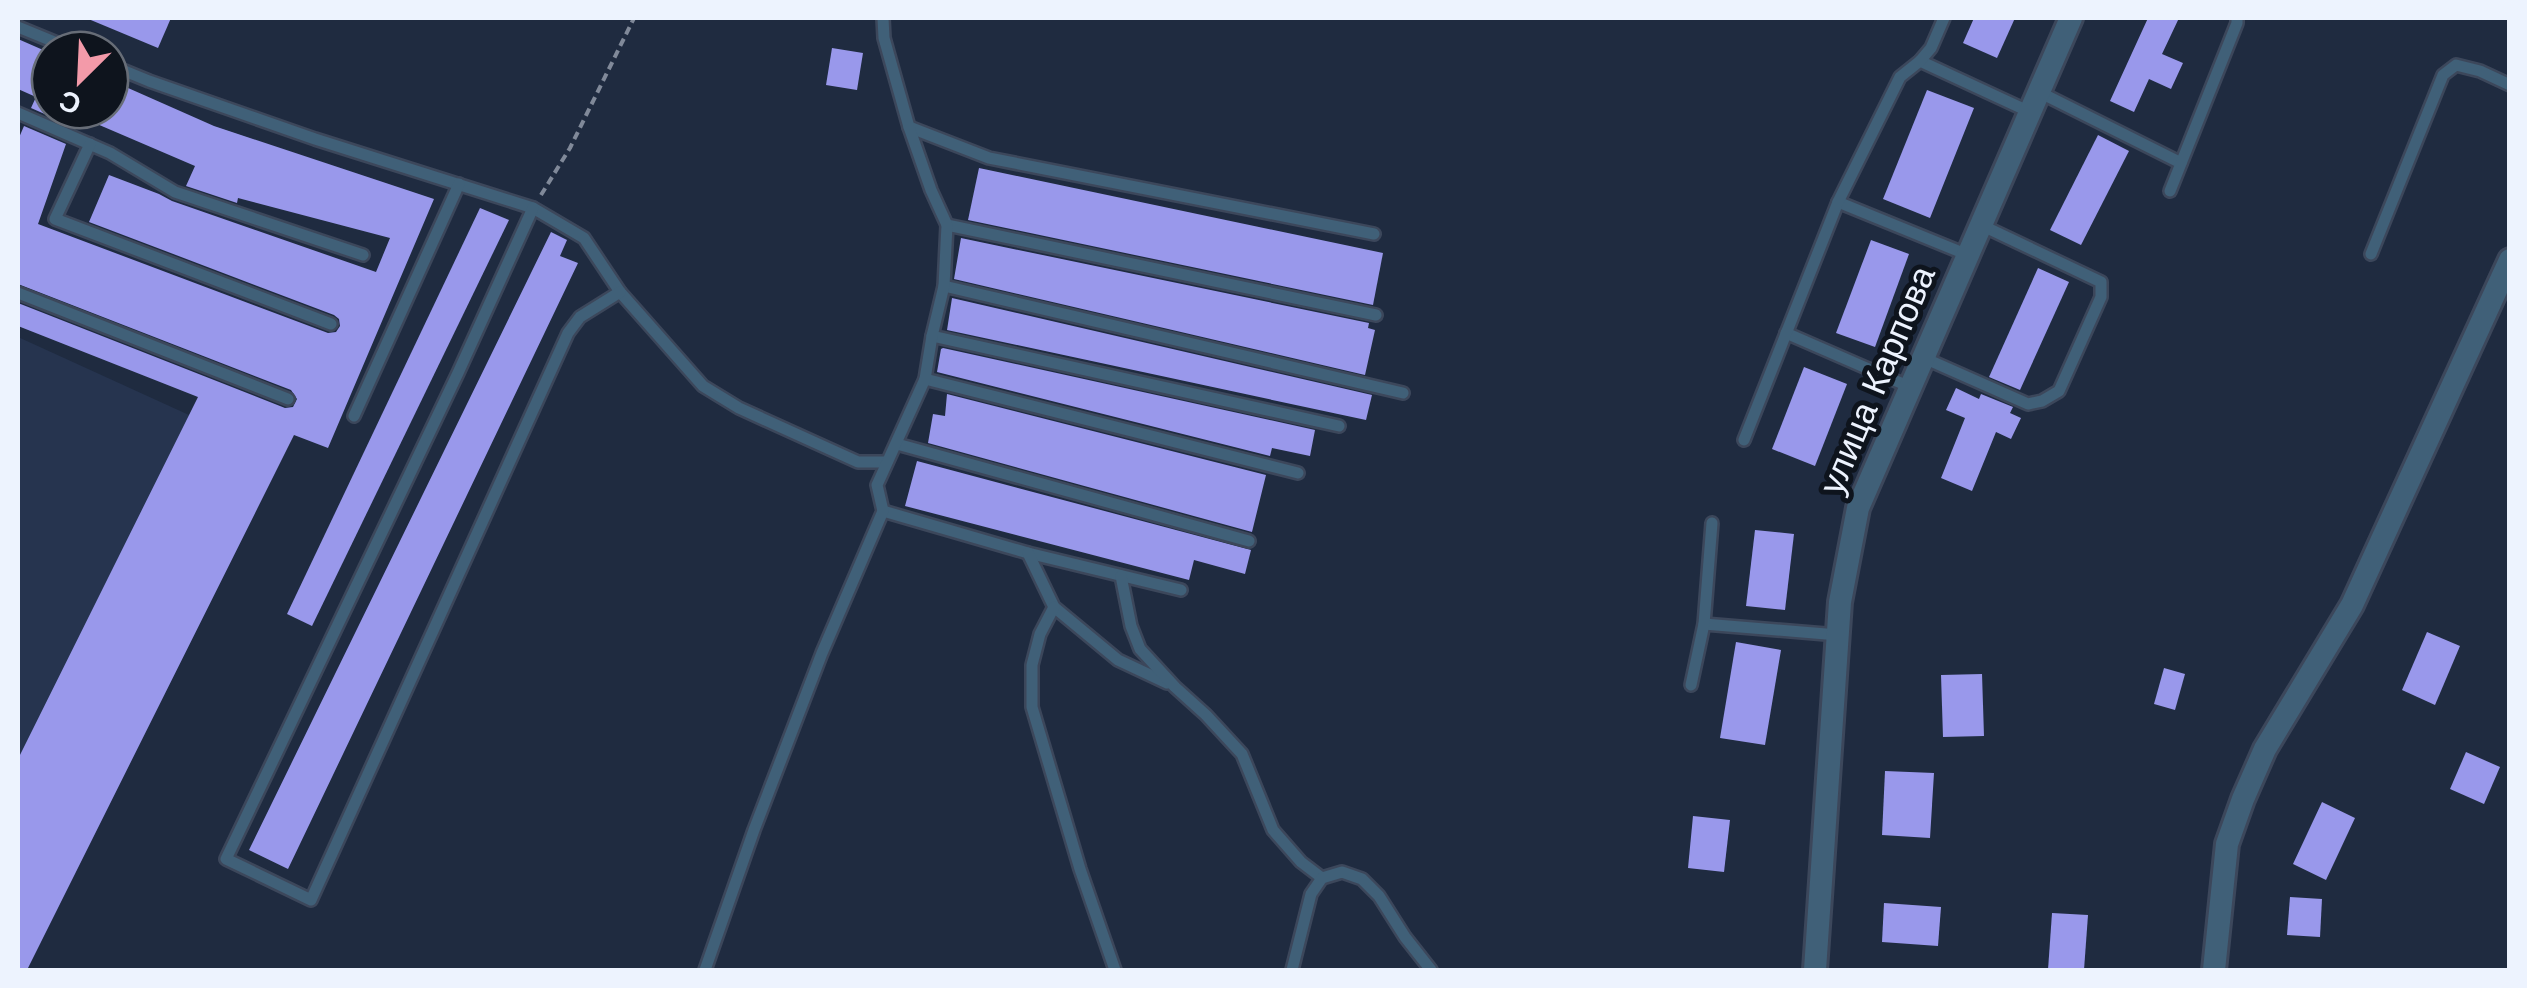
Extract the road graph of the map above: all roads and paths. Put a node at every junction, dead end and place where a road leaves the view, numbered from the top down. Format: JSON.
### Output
{"nodes":[{"id":1,"x":634,"y":18,"type":"edge"},
{"id":2,"x":883,"y":18,"type":"edge"},
{"id":3,"x":1944,"y":18,"type":"edge"},
{"id":4,"x":2072,"y":18,"type":"edge"},
{"id":5,"x":2236,"y":18,"type":"edge"},
{"id":6,"x":1920,"y":62,"type":"junction"},
{"id":7,"x":130,"y":73,"type":"edge"},
{"id":8,"x":2510,"y":85,"type":"edge"},
{"id":9,"x":2035,"y":102,"type":"junction"},
{"id":10,"x":18,"y":113,"type":"edge"},
{"id":11,"x":909,"y":127,"type":"junction"},
{"id":12,"x":90,"y":144,"type":"junction"},
{"id":13,"x":2181,"y":163,"type":"junction"},
{"id":14,"x":460,"y":184,"type":"junction"},
{"id":15,"x":2170,"y":192,"type":"dead end"},
{"id":16,"x":1838,"y":202,"type":"junction"},
{"id":17,"x":533,"y":208,"type":"junction"},
{"id":18,"x":946,"y":225,"type":"junction"},
{"id":19,"x":1981,"y":225,"type":"junction"},
{"id":20,"x":1374,"y":234,"type":"dead end"},
{"id":21,"x":2371,"y":254,"type":"dead end"},
{"id":22,"x":364,"y":255,"type":"dead end"},
{"id":23,"x":1968,"y":255,"type":"junction"},
{"id":24,"x":2510,"y":260,"type":"edge"},
{"id":25,"x":944,"y":286,"type":"junction"},
{"id":26,"x":620,"y":292,"type":"junction"},
{"id":27,"x":18,"y":293,"type":"edge"},
{"id":28,"x":1376,"y":315,"type":"dead end"},
{"id":29,"x":331,"y":324,"type":"dead end"},
{"id":30,"x":1786,"y":333,"type":"junction"},
{"id":31,"x":932,"y":336,"type":"junction"},
{"id":32,"x":1924,"y":358,"type":"junction"},
{"id":33,"x":925,"y":379,"type":"junction"},
{"id":34,"x":1911,"y":387,"type":"junction"},
{"id":35,"x":1403,"y":393,"type":"dead end"},
{"id":36,"x":288,"y":398,"type":"dead end"},
{"id":37,"x":354,"y":416,"type":"dead end"},
{"id":38,"x":1339,"y":426,"type":"dead end"},
{"id":39,"x":1744,"y":440,"type":"dead end"},
{"id":40,"x":897,"y":444,"type":"junction"},
{"id":41,"x":887,"y":462,"type":"junction"},
{"id":42,"x":1298,"y":473,"type":"dead end"},
{"id":43,"x":883,"y":511,"type":"junction"},
{"id":44,"x":1712,"y":524,"type":"dead end"},
{"id":45,"x":1249,"y":541,"type":"dead end"},
{"id":46,"x":1028,"y":553,"type":"junction"},
{"id":47,"x":1121,"y":576,"type":"junction"},
{"id":48,"x":1180,"y":590,"type":"dead end"},
{"id":49,"x":1054,"y":607,"type":"junction"},
{"id":50,"x":1704,"y":624,"type":"junction"},
{"id":51,"x":1838,"y":635,"type":"junction"},
{"id":52,"x":1691,"y":685,"type":"dead end"},
{"id":53,"x":1176,"y":688,"type":"junction"},
{"id":54,"x":1322,"y":878,"type":"junction"},
{"id":55,"x":704,"y":970,"type":"edge"},
{"id":56,"x":1115,"y":970,"type":"edge"},
{"id":57,"x":1292,"y":970,"type":"edge"},
{"id":58,"x":1431,"y":970,"type":"edge"},
{"id":59,"x":1815,"y":970,"type":"edge"},
{"id":60,"x":2214,"y":970,"type":"edge"}],
"edges":[{"from":1,"to":17,"type":"path"},
{"from":2,"to":11,"type":"lane"},
{"from":3,"to":6,"type":"lane"},
{"from":4,"to":9,"type":"street","name":"улица Карпова"},
{"from":5,"to":13,"type":"lane"},
{"from":6,"to":9,"type":"lane"},
{"from":6,"to":16,"type":"lane"},
{"from":7,"to":14,"type":"lane"},
{"from":8,"to":21,"type":"lane"},
{"from":9,"to":13,"type":"lane"},
{"from":9,"to":19,"type":"street","name":"улица Карпова"},
{"from":10,"to":12,"type":"lane"},
{"from":11,"to":18,"type":"lane"},
{"from":11,"to":20,"type":"lane"},
{"from":12,"to":22,"type":"lane"},
{"from":12,"to":29,"type":"lane"},
{"from":13,"to":15,"type":"lane"},
{"from":14,"to":17,"type":"lane"},
{"from":14,"to":37,"type":"lane"},
{"from":16,"to":23,"type":"lane"},
{"from":16,"to":30,"type":"lane"},
{"from":17,"to":26,"type":"lane"},
{"from":17,"to":26,"type":"lane"},
{"from":18,"to":25,"type":"lane"},
{"from":18,"to":28,"type":"lane"},
{"from":19,"to":23,"type":"street","name":"улица Карпова"},
{"from":19,"to":32,"type":"lane"},
{"from":23,"to":32,"type":"street","name":"улица Карпова"},
{"from":24,"to":60,"type":"street"},
{"from":25,"to":31,"type":"lane"},
{"from":25,"to":35,"type":"lane"},
{"from":26,"to":41,"type":"lane"},
{"from":27,"to":36,"type":"lane"},
{"from":30,"to":34,"type":"lane"},
{"from":30,"to":39,"type":"lane"},
{"from":31,"to":33,"type":"lane"},
{"from":31,"to":38,"type":"lane"},
{"from":32,"to":34,"type":"street","name":"улица Карпова"},
{"from":33,"to":40,"type":"lane"},
{"from":33,"to":42,"type":"lane"},
{"from":34,"to":51,"type":"street","name":"улица Карпова"},
{"from":40,"to":41,"type":"lane"},
{"from":40,"to":45,"type":"lane"},
{"from":41,"to":43,"type":"lane"},
{"from":43,"to":46,"type":"lane"},
{"from":43,"to":55,"type":"lane"},
{"from":44,"to":50,"type":"lane"},
{"from":46,"to":47,"type":"lane"},
{"from":46,"to":49,"type":"lane"},
{"from":47,"to":48,"type":"lane"},
{"from":47,"to":53,"type":"lane"},
{"from":49,"to":53,"type":"lane"},
{"from":49,"to":56,"type":"lane"},
{"from":50,"to":51,"type":"lane"},
{"from":50,"to":52,"type":"lane"},
{"from":51,"to":59,"type":"street","name":"улица Карпова"},
{"from":53,"to":54,"type":"lane"},
{"from":54,"to":57,"type":"lane"},
{"from":54,"to":58,"type":"lane"}]}
